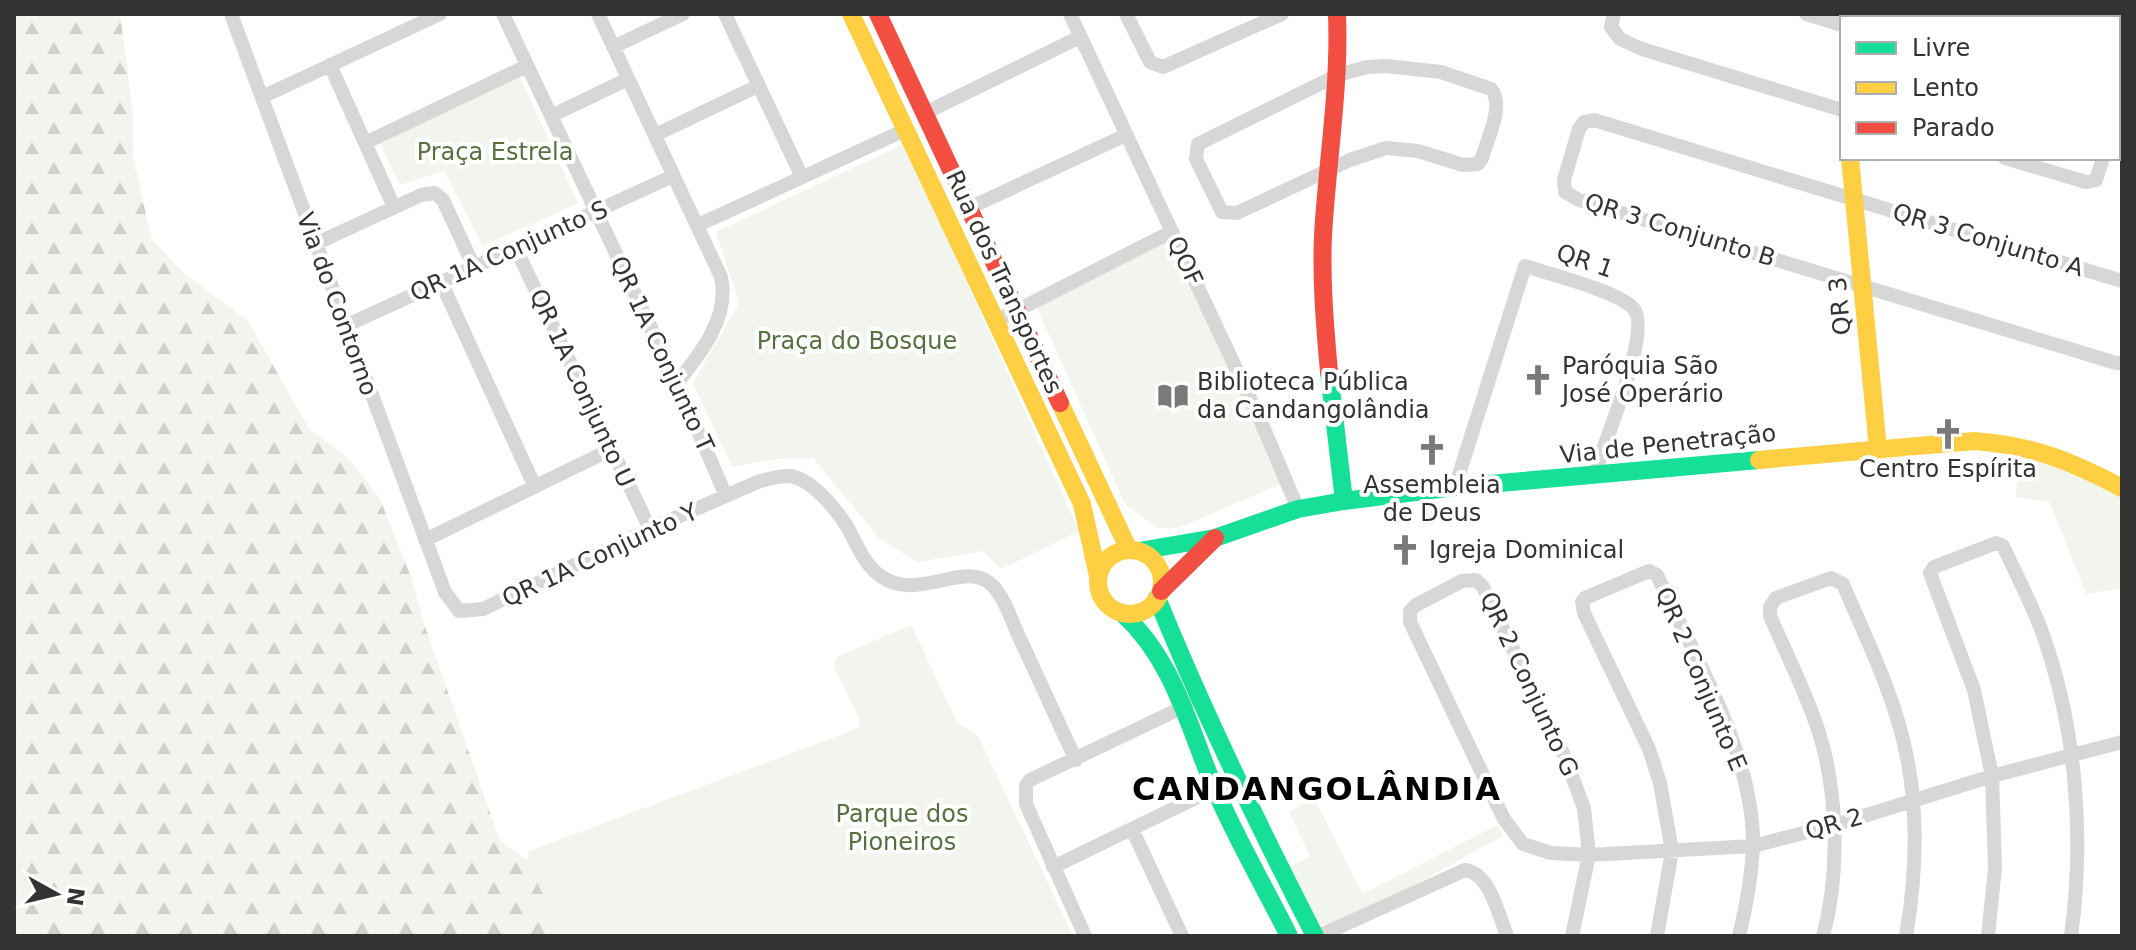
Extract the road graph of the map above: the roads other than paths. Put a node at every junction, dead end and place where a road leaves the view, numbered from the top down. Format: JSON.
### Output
{"nodes":[{"id":1,"x":231,"y":14,"type":"edge"},
{"id":2,"x":440,"y":14,"type":"edge"},
{"id":3,"x":503,"y":14,"type":"edge"},
{"id":4,"x":598,"y":14,"type":"edge"},
{"id":5,"x":683,"y":14,"type":"edge"},
{"id":6,"x":725,"y":14,"type":"edge"},
{"id":7,"x":851,"y":14,"type":"edge"},
{"id":8,"x":1070,"y":14,"type":"edge"},
{"id":9,"x":1126,"y":14,"type":"edge"},
{"id":10,"x":1282,"y":14,"type":"edge"},
{"id":11,"x":1337,"y":14,"type":"edge"},
{"id":12,"x":1614,"y":14,"type":"edge"},
{"id":13,"x":1806,"y":14,"type":"edge"},
{"id":14,"x":881,"y":15,"type":"edge"},
{"id":15,"x":1840,"y":24,"type":"edge"},
{"id":16,"x":1080,"y":37,"type":"junction"},
{"id":17,"x":892,"y":44,"type":"junction"},
{"id":18,"x":613,"y":47,"type":"junction"},
{"id":19,"x":871,"y":55,"type":"junction"},
{"id":20,"x":330,"y":65,"type":"junction"},
{"id":21,"x":527,"y":66,"type":"junction"},
{"id":22,"x":1338,"y":75,"type":"junction"},
{"id":23,"x":628,"y":79,"type":"junction"},
{"id":24,"x":758,"y":86,"type":"junction"},
{"id":25,"x":262,"y":97,"type":"junction"},
{"id":26,"x":1840,"y":109,"type":"edge"},
{"id":27,"x":925,"y":113,"type":"junction"},
{"id":28,"x":551,"y":116,"type":"junction"},
{"id":29,"x":905,"y":130,"type":"junction"},
{"id":30,"x":655,"y":135,"type":"junction"},
{"id":31,"x":1126,"y":135,"type":"junction"},
{"id":32,"x":365,"y":143,"type":"junction"},
{"id":33,"x":1850,"y":160,"type":"edge"},
{"id":34,"x":2012,"y":160,"type":"edge"},
{"id":35,"x":2102,"y":160,"type":"edge"},
{"id":36,"x":1329,"y":172,"type":"junction"},
{"id":37,"x":673,"y":176,"type":"junction"},
{"id":38,"x":802,"y":177,"type":"junction"},
{"id":39,"x":1855,"y":198,"type":"junction"},
{"id":40,"x":394,"y":207,"type":"junction"},
{"id":41,"x":969,"y":208,"type":"junction"},
{"id":42,"x":596,"y":212,"type":"junction"},
{"id":43,"x":698,"y":225,"type":"junction"},
{"id":44,"x":1171,"y":232,"type":"junction"},
{"id":45,"x":315,"y":244,"type":"junction"},
{"id":46,"x":515,"y":247,"type":"junction"},
{"id":47,"x":474,"y":267,"type":"junction"},
{"id":48,"x":2122,"y":281,"type":"edge"},
{"id":49,"x":441,"y":282,"type":"junction"},
{"id":50,"x":1862,"y":286,"type":"junction"},
{"id":51,"x":1016,"y":310,"type":"junction"},
{"id":52,"x":996,"y":321,"type":"junction"},
{"id":53,"x":345,"y":326,"type":"junction"},
{"id":54,"x":2122,"y":363,"type":"edge"},
{"id":55,"x":677,"y":383,"type":"junction"},
{"id":56,"x":612,"y":449,"type":"junction"},
{"id":57,"x":1878,"y":449,"type":"junction"},
{"id":58,"x":1594,"y":476,"type":"junction"},
{"id":59,"x":535,"y":487,"type":"junction"},
{"id":60,"x":1455,"y":487,"type":"junction"},
{"id":61,"x":2122,"y":488,"type":"edge"},
{"id":62,"x":726,"y":496,"type":"junction"},
{"id":63,"x":1344,"y":501,"type":"junction"},
{"id":64,"x":1298,"y":509,"type":"junction"},
{"id":65,"x":650,"y":529,"type":"junction"},
{"id":66,"x":1215,"y":538,"type":"junction"},
{"id":67,"x":425,"y":540,"type":"junction"},
{"id":68,"x":1134,"y":551,"type":"junction"},
{"id":69,"x":1098,"y":576,"type":"junction"},
{"id":70,"x":445,"y":592,"type":"joint"},
{"id":71,"x":1159,"y":594,"type":"junction"},
{"id":72,"x":1123,"y":614,"type":"junction"},
{"id":73,"x":1190,"y":701,"type":"junction"},
{"id":74,"x":2122,"y":742,"type":"edge"},
{"id":75,"x":2071,"y":754,"type":"junction"},
{"id":76,"x":1076,"y":760,"type":"junction"},
{"id":77,"x":1992,"y":776,"type":"junction"},
{"id":78,"x":1235,"y":779,"type":"junction"},
{"id":79,"x":1214,"y":788,"type":"junction"},
{"id":80,"x":1914,"y":799,"type":"junction"},
{"id":81,"x":1835,"y":825,"type":"junction"},
{"id":82,"x":1132,"y":829,"type":"junction"},
{"id":83,"x":1753,"y":846,"type":"junction"},
{"id":84,"x":1538,"y":851,"type":"joint"},
{"id":85,"x":1672,"y":851,"type":"junction"},
{"id":86,"x":1589,"y":855,"type":"junction"},
{"id":87,"x":1053,"y":867,"type":"junction"},
{"id":88,"x":1085,"y":936,"type":"edge"},
{"id":89,"x":1182,"y":936,"type":"edge"},
{"id":90,"x":1289,"y":936,"type":"edge"},
{"id":91,"x":1317,"y":936,"type":"edge"},
{"id":92,"x":1507,"y":936,"type":"edge"},
{"id":93,"x":1572,"y":936,"type":"edge"},
{"id":94,"x":1657,"y":936,"type":"edge"},
{"id":95,"x":1739,"y":936,"type":"edge"},
{"id":96,"x":1823,"y":936,"type":"edge"},
{"id":97,"x":1906,"y":936,"type":"edge"},
{"id":98,"x":1988,"y":936,"type":"edge"},
{"id":99,"x":2071,"y":936,"type":"edge"}],
"edges":[{"from":1,"to":25,"type":"street","name":"Via do Contorno"},
{"from":2,"to":20,"type":"street"},
{"from":3,"to":21,"type":"street","name":"QR 1A Conjunto T"},
{"from":4,"to":18,"type":"street"},
{"from":5,"to":18,"type":"street"},
{"from":6,"to":24,"type":"street"},
{"from":7,"to":19,"type":"street","name":"Rua dos Transportes"},
{"from":8,"to":16,"type":"street","name":"QOF"},
{"from":9,"to":10,"type":"street"},
{"from":11,"to":22,"type":"street"},
{"from":12,"to":26,"type":"street"},
{"from":13,"to":15,"type":"street"},
{"from":14,"to":17,"type":"street","name":"Rua dos Transportes"},
{"from":16,"to":27,"type":"street"},
{"from":16,"to":31,"type":"street","name":"QOF"},
{"from":17,"to":19,"type":"street"},
{"from":17,"to":27,"type":"street","name":"Rua dos Transportes"},
{"from":18,"to":23,"type":"street"},
{"from":19,"to":29,"type":"street","name":"Rua dos Transportes"},
{"from":20,"to":25,"type":"street"},
{"from":20,"to":32,"type":"street"},
{"from":21,"to":28,"type":"street","name":"QR 1A Conjunto T"},
{"from":21,"to":32,"type":"street"},
{"from":22,"to":36,"type":"street"},
{"from":22,"to":36,"type":"street"},
{"from":22,"to":36,"type":"street"},
{"from":23,"to":28,"type":"street"},
{"from":23,"to":30,"type":"street"},
{"from":24,"to":30,"type":"street"},
{"from":24,"to":38,"type":"street"},
{"from":25,"to":45,"type":"street","name":"Via do Contorno"},
{"from":27,"to":41,"type":"street","name":"Rua dos Transportes"},
{"from":28,"to":42,"type":"street","name":"QR 1A Conjunto T"},
{"from":29,"to":38,"type":"street"},
{"from":29,"to":52,"type":"street","name":"Rua dos Transportes"},
{"from":30,"to":37,"type":"street"},
{"from":31,"to":41,"type":"street"},
{"from":31,"to":44,"type":"street","name":"QOF"},
{"from":32,"to":40,"type":"street"},
{"from":33,"to":39,"type":"street","name":"QR 3"},
{"from":34,"to":35,"type":"street"},
{"from":36,"to":63,"type":"street"},
{"from":37,"to":42,"type":"street","name":"QR 1A Conjunto S"},
{"from":37,"to":43,"type":"street"},
{"from":38,"to":43,"type":"street"},
{"from":39,"to":48,"type":"street","name":"QR 3 Conjunto A"},
{"from":39,"to":50,"type":"street","name":"QR 3"},
{"from":39,"to":50,"type":"street","name":"QR 3 Conjunto B"},
{"from":40,"to":45,"type":"street"},
{"from":40,"to":47,"type":"street"},
{"from":41,"to":51,"type":"street","name":"Rua dos Transportes"},
{"from":42,"to":46,"type":"street","name":"QR 1A Conjunto S"},
{"from":42,"to":55,"type":"street","name":"QR 1A Conjunto T"},
{"from":43,"to":55,"type":"street"},
{"from":44,"to":51,"type":"street"},
{"from":44,"to":64,"type":"street","name":"QOF"},
{"from":45,"to":53,"type":"street","name":"Via do Contorno"},
{"from":46,"to":47,"type":"street","name":"QR 1A Conjunto S"},
{"from":46,"to":56,"type":"street","name":"QR 1A Conjunto U"},
{"from":47,"to":49,"type":"street","name":"QR 1A Conjunto S"},
{"from":49,"to":53,"type":"street","name":"QR 1A Conjunto S"},
{"from":49,"to":59,"type":"street"},
{"from":50,"to":54,"type":"street"},
{"from":50,"to":57,"type":"street","name":"QR 3"},
{"from":51,"to":52,"type":"street"},
{"from":51,"to":68,"type":"street","name":"Rua dos Transportes"},
{"from":52,"to":69,"type":"street","name":"Rua dos Transportes"},
{"from":53,"to":67,"type":"street","name":"Via do Contorno"},
{"from":55,"to":62,"type":"street","name":"QR 1A Conjunto T"},
{"from":56,"to":59,"type":"street"},
{"from":56,"to":65,"type":"street","name":"QR 1A Conjunto U"},
{"from":57,"to":58,"type":"street","name":"Via de Penetração"},
{"from":57,"to":61,"type":"street","name":"Via de Penetração"},
{"from":58,"to":60,"type":"street","name":"Via de Penetração"},
{"from":58,"to":60,"type":"street","name":"QR 1"},
{"from":59,"to":67,"type":"street"},
{"from":60,"to":63,"type":"street","name":"Via de Penetração"},
{"from":62,"to":65,"type":"street","name":"QR 1A Conjunto Y"},
{"from":62,"to":76,"type":"street","name":"QR 1A Conjunto Y"},
{"from":63,"to":64,"type":"street","name":"Via de Penetração"},
{"from":64,"to":66,"type":"street","name":"Via de Penetração"},
{"from":65,"to":70,"type":"street","name":"QR 1A Conjunto Y"},
{"from":66,"to":68,"type":"street","name":"Via de Penetração"},
{"from":66,"to":71,"type":"street","name":"Via de Penetração"},
{"from":67,"to":70,"type":"street","name":"Via do Contorno"},
{"from":68,"to":69,"type":"street"},
{"from":68,"to":71,"type":"street"},
{"from":69,"to":72,"type":"street"},
{"from":71,"to":72,"type":"street"},
{"from":71,"to":73,"type":"street"},
{"from":72,"to":73,"type":"street"},
{"from":73,"to":76,"type":"street"},
{"from":73,"to":78,"type":"street"},
{"from":73,"to":79,"type":"street"},
{"from":74,"to":75,"type":"street","name":"QR 2"},
{"from":75,"to":77,"type":"street","name":"QR 2"},
{"from":75,"to":77,"type":"street"},
{"from":75,"to":99,"type":"street"},
{"from":76,"to":87,"type":"street"},
{"from":77,"to":80,"type":"street","name":"QR 2"},
{"from":77,"to":98,"type":"street"},
{"from":78,"to":79,"type":"street"},
{"from":78,"to":91,"type":"street"},
{"from":79,"to":82,"type":"street"},
{"from":79,"to":90,"type":"street"},
{"from":80,"to":81,"type":"street","name":"QR 2"},
{"from":80,"to":81,"type":"street"},
{"from":80,"to":97,"type":"street"},
{"from":81,"to":83,"type":"street","name":"QR 2"},
{"from":81,"to":96,"type":"street"},
{"from":82,"to":87,"type":"street"},
{"from":82,"to":89,"type":"street"},
{"from":83,"to":85,"type":"street","name":"QR 2"},
{"from":83,"to":85,"type":"street","name":"QR 2 Conjunto E"},
{"from":83,"to":95,"type":"street"},
{"from":84,"to":86,"type":"street","name":"QR 2"},
{"from":84,"to":86,"type":"street","name":"QR 2 Conjunto G"},
{"from":85,"to":86,"type":"street","name":"QR 2"},
{"from":85,"to":94,"type":"street"},
{"from":86,"to":93,"type":"street","name":"QR 2 Conjunto G"},
{"from":87,"to":88,"type":"street"},
{"from":91,"to":92,"type":"street"}]}
